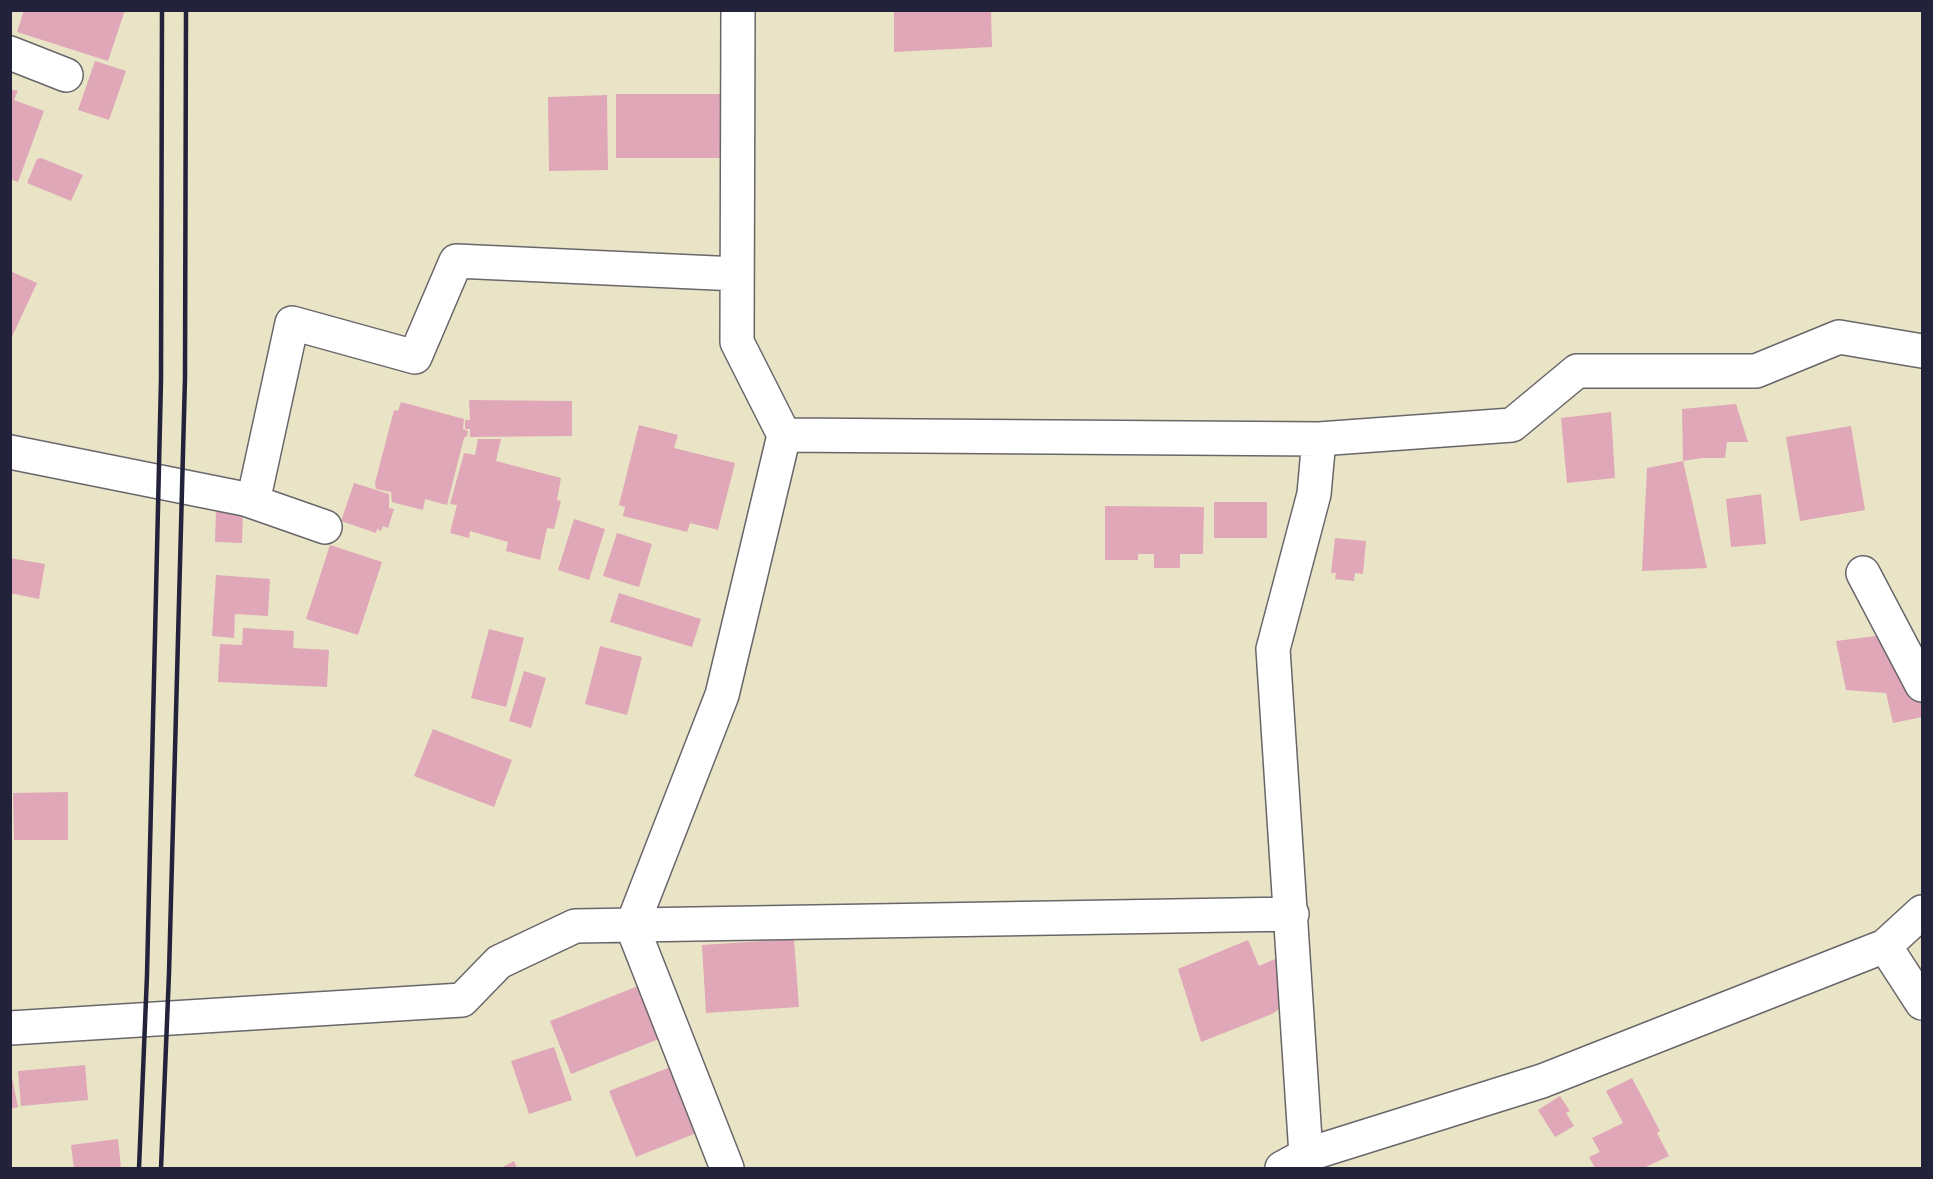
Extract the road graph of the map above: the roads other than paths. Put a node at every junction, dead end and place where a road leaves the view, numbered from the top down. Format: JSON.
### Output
{"nodes":[{"id":1,"x":738,"y":10,"type":"edge"},
{"id":2,"x":10,"y":52,"type":"edge"},
{"id":3,"x":66,"y":75,"type":"dead end"},
{"id":4,"x":737,"y":274,"type":"junction"},
{"id":5,"x":1923,"y":351,"type":"edge"},
{"id":6,"x":784,"y":435,"type":"junction"},
{"id":7,"x":1319,"y":439,"type":"junction"},
{"id":8,"x":10,"y":452,"type":"edge"},
{"id":9,"x":253,"y":502,"type":"junction"},
{"id":10,"x":325,"y":527,"type":"dead end"},
{"id":11,"x":1863,"y":573,"type":"dead end"},
{"id":12,"x":1923,"y":685,"type":"edge"},
{"id":13,"x":1923,"y":912,"type":"edge"},
{"id":14,"x":1292,"y":914,"type":"junction"},
{"id":15,"x":632,"y":926,"type":"junction"},
{"id":16,"x":1885,"y":946,"type":"junction"},
{"id":17,"x":1923,"y":1003,"type":"edge"},
{"id":18,"x":10,"y":1028,"type":"edge"},
{"id":19,"x":1294,"y":1162,"type":"edge"},
{"id":20,"x":727,"y":1168,"type":"edge"}],
"edges":[{"from":1,"to":4,"type":"street"},
{"from":2,"to":3,"type":"street"},
{"from":4,"to":6,"type":"street"},
{"from":4,"to":9,"type":"street"},
{"from":5,"to":7,"type":"street"},
{"from":6,"to":7,"type":"street"},
{"from":6,"to":15,"type":"street"},
{"from":7,"to":14,"type":"street"},
{"from":8,"to":9,"type":"street"},
{"from":9,"to":10,"type":"street"},
{"from":11,"to":12,"type":"street"},
{"from":13,"to":16,"type":"street"},
{"from":14,"to":15,"type":"street"},
{"from":14,"to":19,"type":"street"},
{"from":15,"to":18,"type":"street"},
{"from":15,"to":20,"type":"street"},
{"from":16,"to":17,"type":"street"},
{"from":16,"to":19,"type":"street"}]}
